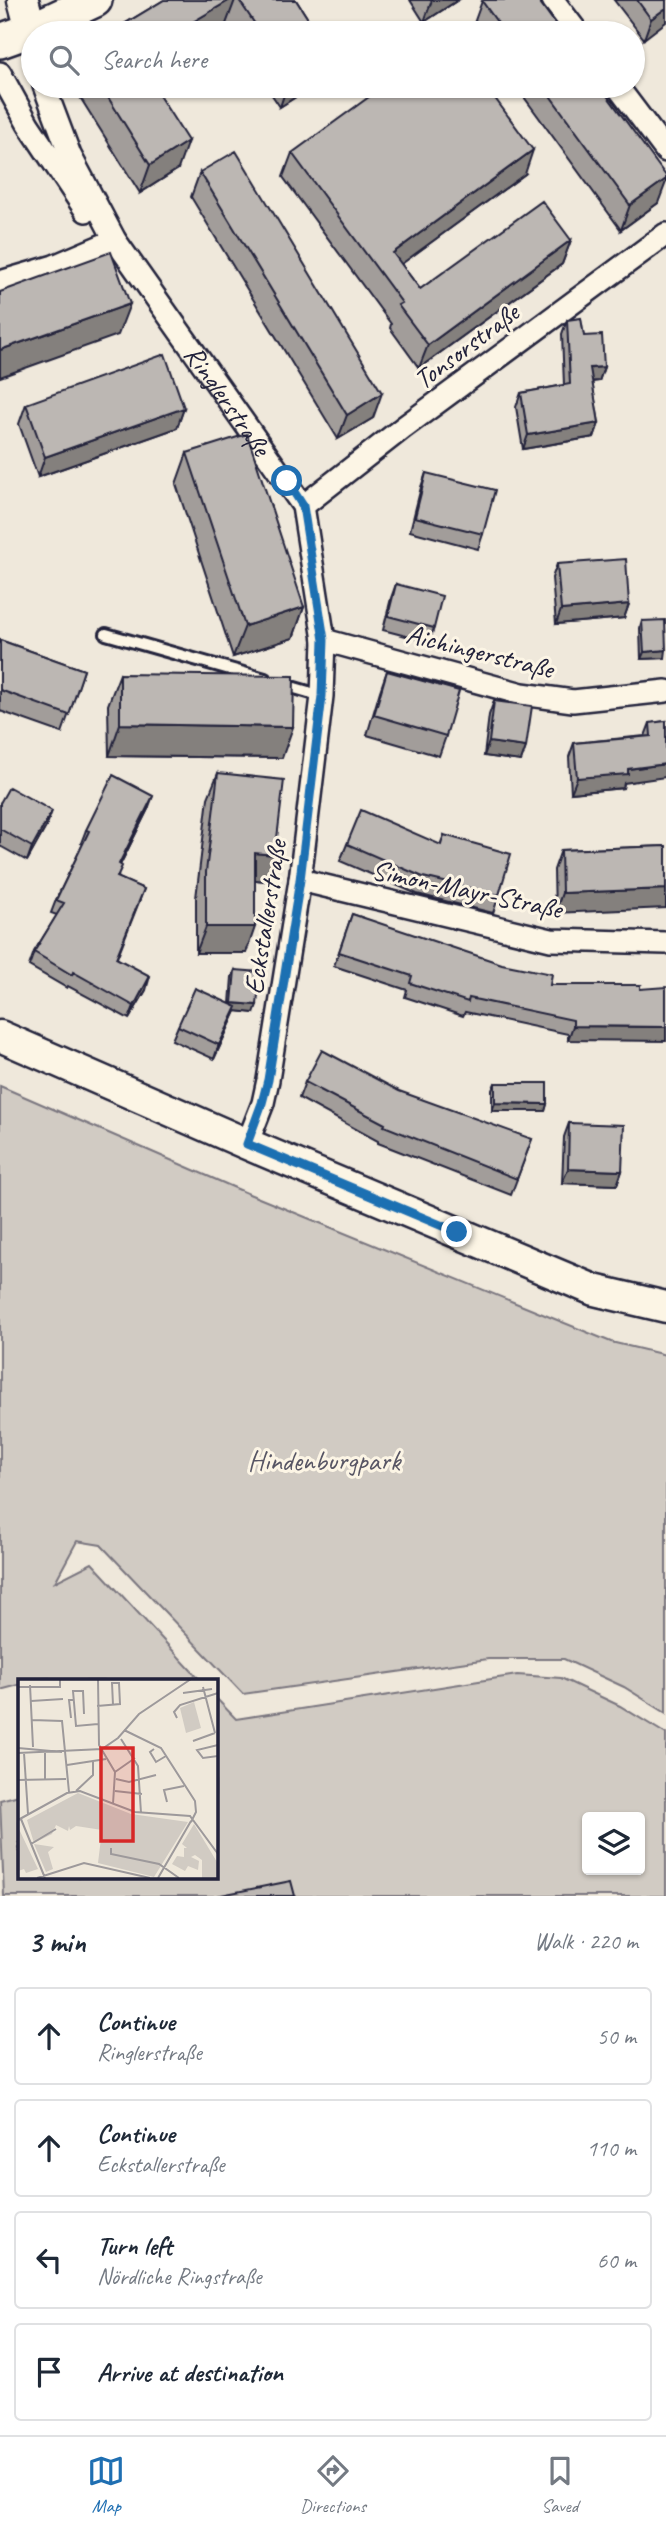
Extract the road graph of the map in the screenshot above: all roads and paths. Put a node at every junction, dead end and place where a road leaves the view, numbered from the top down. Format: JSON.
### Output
{"nodes":[{"id":1,"x":95,"y":0,"type":"edge"},
{"id":2,"x":553,"y":0,"type":"edge"},
{"id":3,"x":35,"y":21,"type":"edge"},
{"id":4,"x":569,"y":21,"type":"edge"},
{"id":5,"x":21,"y":28,"type":"edge"},
{"id":6,"x":0,"y":41,"type":"edge"},
{"id":7,"x":0,"y":73,"type":"edge"},
{"id":8,"x":49,"y":98,"type":"edge"},
{"id":9,"x":626,"y":98,"type":"edge"},
{"id":10,"x":666,"y":151,"type":"edge"},
{"id":11,"x":666,"y":234,"type":"edge"},
{"id":12,"x":115,"y":240,"type":"junction"},
{"id":13,"x":0,"y":282,"type":"edge"},
{"id":14,"x":303,"y":506,"type":"junction"},
{"id":15,"x":106,"y":634,"type":"dead end"},
{"id":16,"x":324,"y":640,"type":"junction"},
{"id":17,"x":666,"y":691,"type":"edge"},
{"id":18,"x":322,"y":696,"type":"junction"},
{"id":19,"x":300,"y":880,"type":"junction"},
{"id":20,"x":666,"y":943,"type":"edge"},
{"id":21,"x":0,"y":1036,"type":"edge"},
{"id":22,"x":247,"y":1144,"type":"junction"},
{"id":23,"x":666,"y":1307,"type":"edge"}],
"edges":[{"from":1,"to":3,"type":"main road"},
{"from":2,"to":4,"type":"street"},
{"from":5,"to":6,"type":"main road"},
{"from":7,"to":12,"type":"street","name":"Ringlerstraße"},
{"from":8,"to":12,"type":"street","name":"Ringlerstraße"},
{"from":9,"to":10,"type":"street"},
{"from":11,"to":14,"type":"street","name":"Tonsorstraße"},
{"from":12,"to":13,"type":"street"},
{"from":12,"to":14,"type":"street","name":"Ringlerstraße"},
{"from":14,"to":16,"type":"street","name":"Ringlerstraße"},
{"from":15,"to":18,"type":"lane"},
{"from":16,"to":17,"type":"street","name":"Aichingerstraße"},
{"from":16,"to":18,"type":"street","name":"Ringlerstraße"},
{"from":18,"to":19,"type":"street","name":"Eckstallerstraße"},
{"from":19,"to":20,"type":"street","name":"Simon-Mayr-Straße"},
{"from":19,"to":22,"type":"street","name":"Eckstallerstraße"},
{"from":21,"to":22,"type":"main road"},
{"from":22,"to":23,"type":"main road"}]}
